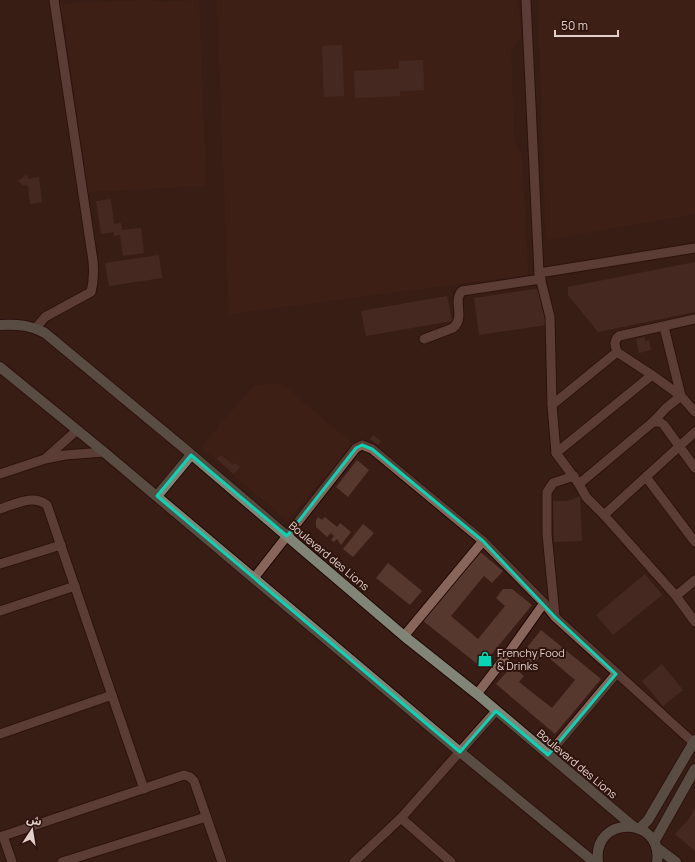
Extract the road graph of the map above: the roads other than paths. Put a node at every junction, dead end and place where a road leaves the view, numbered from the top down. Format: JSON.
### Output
{"nodes":[{"id":1,"x":54,"y":0,"type":"edge"},
{"id":2,"x":526,"y":0,"type":"edge"},
{"id":3,"x":695,"y":248,"type":"edge"},
{"id":4,"x":540,"y":276,"type":"junction"},
{"id":5,"x":695,"y":319,"type":"edge"},
{"id":6,"x":0,"y":325,"type":"edge"},
{"id":7,"x":664,"y":327,"type":"junction"},
{"id":8,"x":36,"y":328,"type":"junction"},
{"id":9,"x":424,"y":339,"type":"dead end"},
{"id":10,"x":617,"y":352,"type":"junction"},
{"id":11,"x":0,"y":367,"type":"edge"},
{"id":12,"x":652,"y":374,"type":"junction"},
{"id":13,"x":681,"y":396,"type":"junction"},
{"id":14,"x":552,"y":405,"type":"junction"},
{"id":15,"x":695,"y":412,"type":"edge"},
{"id":16,"x":653,"y":422,"type":"junction"},
{"id":17,"x":78,"y":430,"type":"junction"},
{"id":18,"x":695,"y":432,"type":"edge"},
{"id":19,"x":680,"y":445,"type":"junction"},
{"id":20,"x":104,"y":452,"type":"junction"},
{"id":21,"x":556,"y":453,"type":"junction"},
{"id":22,"x":191,"y":455,"type":"junction"},
{"id":23,"x":45,"y":459,"type":"junction"},
{"id":24,"x":695,"y":468,"type":"edge"},
{"id":25,"x":0,"y":474,"type":"edge"},
{"id":26,"x":574,"y":476,"type":"junction"},
{"id":27,"x":646,"y":477,"type":"junction"},
{"id":28,"x":579,"y":484,"type":"junction"},
{"id":29,"x":157,"y":496,"type":"junction"},
{"id":30,"x":0,"y":509,"type":"edge"},
{"id":31,"x":604,"y":514,"type":"junction"},
{"id":32,"x":287,"y":536,"type":"junction"},
{"id":33,"x":482,"y":541,"type":"junction"},
{"id":34,"x":695,"y":542,"type":"edge"},
{"id":35,"x":61,"y":545,"type":"junction"},
{"id":36,"x":0,"y":564,"type":"edge"},
{"id":37,"x":254,"y":578,"type":"junction"},
{"id":38,"x":695,"y":580,"type":"edge"},
{"id":39,"x":75,"y":586,"type":"junction"},
{"id":40,"x":676,"y":596,"type":"junction"},
{"id":41,"x":544,"y":603,"type":"junction"},
{"id":42,"x":0,"y":611,"type":"edge"},
{"id":43,"x":555,"y":617,"type":"junction"},
{"id":44,"x":695,"y":622,"type":"edge"},
{"id":45,"x":404,"y":636,"type":"junction"},
{"id":46,"x":616,"y":674,"type":"junction"},
{"id":47,"x":477,"y":694,"type":"junction"},
{"id":48,"x":112,"y":695,"type":"junction"},
{"id":49,"x":496,"y":711,"type":"junction"},
{"id":50,"x":0,"y":734,"type":"edge"},
{"id":51,"x":694,"y":742,"type":"edge"},
{"id":52,"x":460,"y":752,"type":"junction"},
{"id":53,"x":548,"y":755,"type":"junction"},
{"id":54,"x":695,"y":769,"type":"edge"},
{"id":55,"x":144,"y":788,"type":"junction"},
{"id":56,"x":206,"y":817,"type":"junction"},
{"id":57,"x":401,"y":818,"type":"junction"},
{"id":58,"x":636,"y":828,"type":"junction"},
{"id":59,"x":2,"y":837,"type":"edge"},
{"id":60,"x":655,"y":844,"type":"junction"},
{"id":61,"x":12,"y":862,"type":"edge"},
{"id":62,"x":62,"y":862,"type":"edge"},
{"id":63,"x":222,"y":862,"type":"edge"},
{"id":64,"x":354,"y":862,"type":"edge"},
{"id":65,"x":451,"y":862,"type":"edge"},
{"id":66,"x":594,"y":862,"type":"edge"},
{"id":67,"x":598,"y":862,"type":"edge"},
{"id":68,"x":657,"y":862,"type":"edge"},
{"id":69,"x":676,"y":862,"type":"edge"}],
"edges":[{"from":1,"to":8,"type":"street"},
{"from":2,"to":4,"type":"street"},
{"from":3,"to":4,"type":"street"},
{"from":4,"to":9,"type":"street"},
{"from":4,"to":14,"type":"street"},
{"from":5,"to":7,"type":"street"},
{"from":6,"to":8,"type":"main road","name":"Boulevard des Lions"},
{"from":7,"to":10,"type":"street"},
{"from":7,"to":13,"type":"street"},
{"from":8,"to":22,"type":"main road","name":"Boulevard des Lions"},
{"from":10,"to":12,"type":"street"},
{"from":10,"to":14,"type":"street"},
{"from":11,"to":17,"type":"main road"},
{"from":12,"to":13,"type":"street"},
{"from":12,"to":21,"type":"street"},
{"from":13,"to":15,"type":"street"},
{"from":13,"to":16,"type":"street"},
{"from":14,"to":21,"type":"street"},
{"from":16,"to":19,"type":"street"},
{"from":16,"to":28,"type":"street"},
{"from":17,"to":20,"type":"main road"},
{"from":17,"to":23,"type":"street"},
{"from":18,"to":19,"type":"street"},
{"from":19,"to":24,"type":"street"},
{"from":19,"to":27,"type":"street"},
{"from":20,"to":23,"type":"street"},
{"from":20,"to":29,"type":"main road"},
{"from":21,"to":26,"type":"street"},
{"from":22,"to":29,"type":"main road"},
{"from":22,"to":32,"type":"main road","name":"Boulevard des Lions"},
{"from":23,"to":25,"type":"street"},
{"from":26,"to":28,"type":"street"},
{"from":26,"to":43,"type":"street"},
{"from":27,"to":31,"type":"street"},
{"from":27,"to":34,"type":"street"},
{"from":28,"to":31,"type":"street"},
{"from":29,"to":37,"type":"main road"},
{"from":30,"to":35,"type":"street"},
{"from":31,"to":40,"type":"street"},
{"from":32,"to":33,"type":"street"},
{"from":32,"to":37,"type":"street"},
{"from":32,"to":45,"type":"main road","name":"Boulevard des Lions"},
{"from":33,"to":41,"type":"street"},
{"from":33,"to":45,"type":"street"},
{"from":35,"to":36,"type":"street"},
{"from":35,"to":39,"type":"street"},
{"from":37,"to":52,"type":"main road"},
{"from":38,"to":40,"type":"street"},
{"from":39,"to":42,"type":"street"},
{"from":39,"to":48,"type":"street"},
{"from":40,"to":44,"type":"street"},
{"from":41,"to":43,"type":"street"},
{"from":41,"to":47,"type":"street"},
{"from":43,"to":46,"type":"street"},
{"from":45,"to":47,"type":"main road","name":"Boulevard des Lions"},
{"from":46,"to":51,"type":"street"},
{"from":46,"to":53,"type":"street"},
{"from":47,"to":49,"type":"main road","name":"Boulevard des Lions"},
{"from":48,"to":50,"type":"street"},
{"from":48,"to":55,"type":"street"},
{"from":49,"to":52,"type":"street"},
{"from":49,"to":53,"type":"main road","name":"Boulevard des Lions"},
{"from":51,"to":58,"type":"main road"},
{"from":52,"to":57,"type":"street"},
{"from":52,"to":66,"type":"main road"},
{"from":53,"to":58,"type":"main road","name":"Boulevard des Lions"},
{"from":54,"to":60,"type":"main road"},
{"from":55,"to":56,"type":"street"},
{"from":55,"to":59,"type":"street"},
{"from":56,"to":62,"type":"street"},
{"from":56,"to":63,"type":"street"},
{"from":57,"to":64,"type":"street"},
{"from":57,"to":65,"type":"street"},
{"from":58,"to":60,"type":"main road","name":"Boulevard des Lions"},
{"from":58,"to":67,"type":"main road"},
{"from":59,"to":61,"type":"street"},
{"from":60,"to":68,"type":"main road"},
{"from":60,"to":69,"type":"main road"}]}
